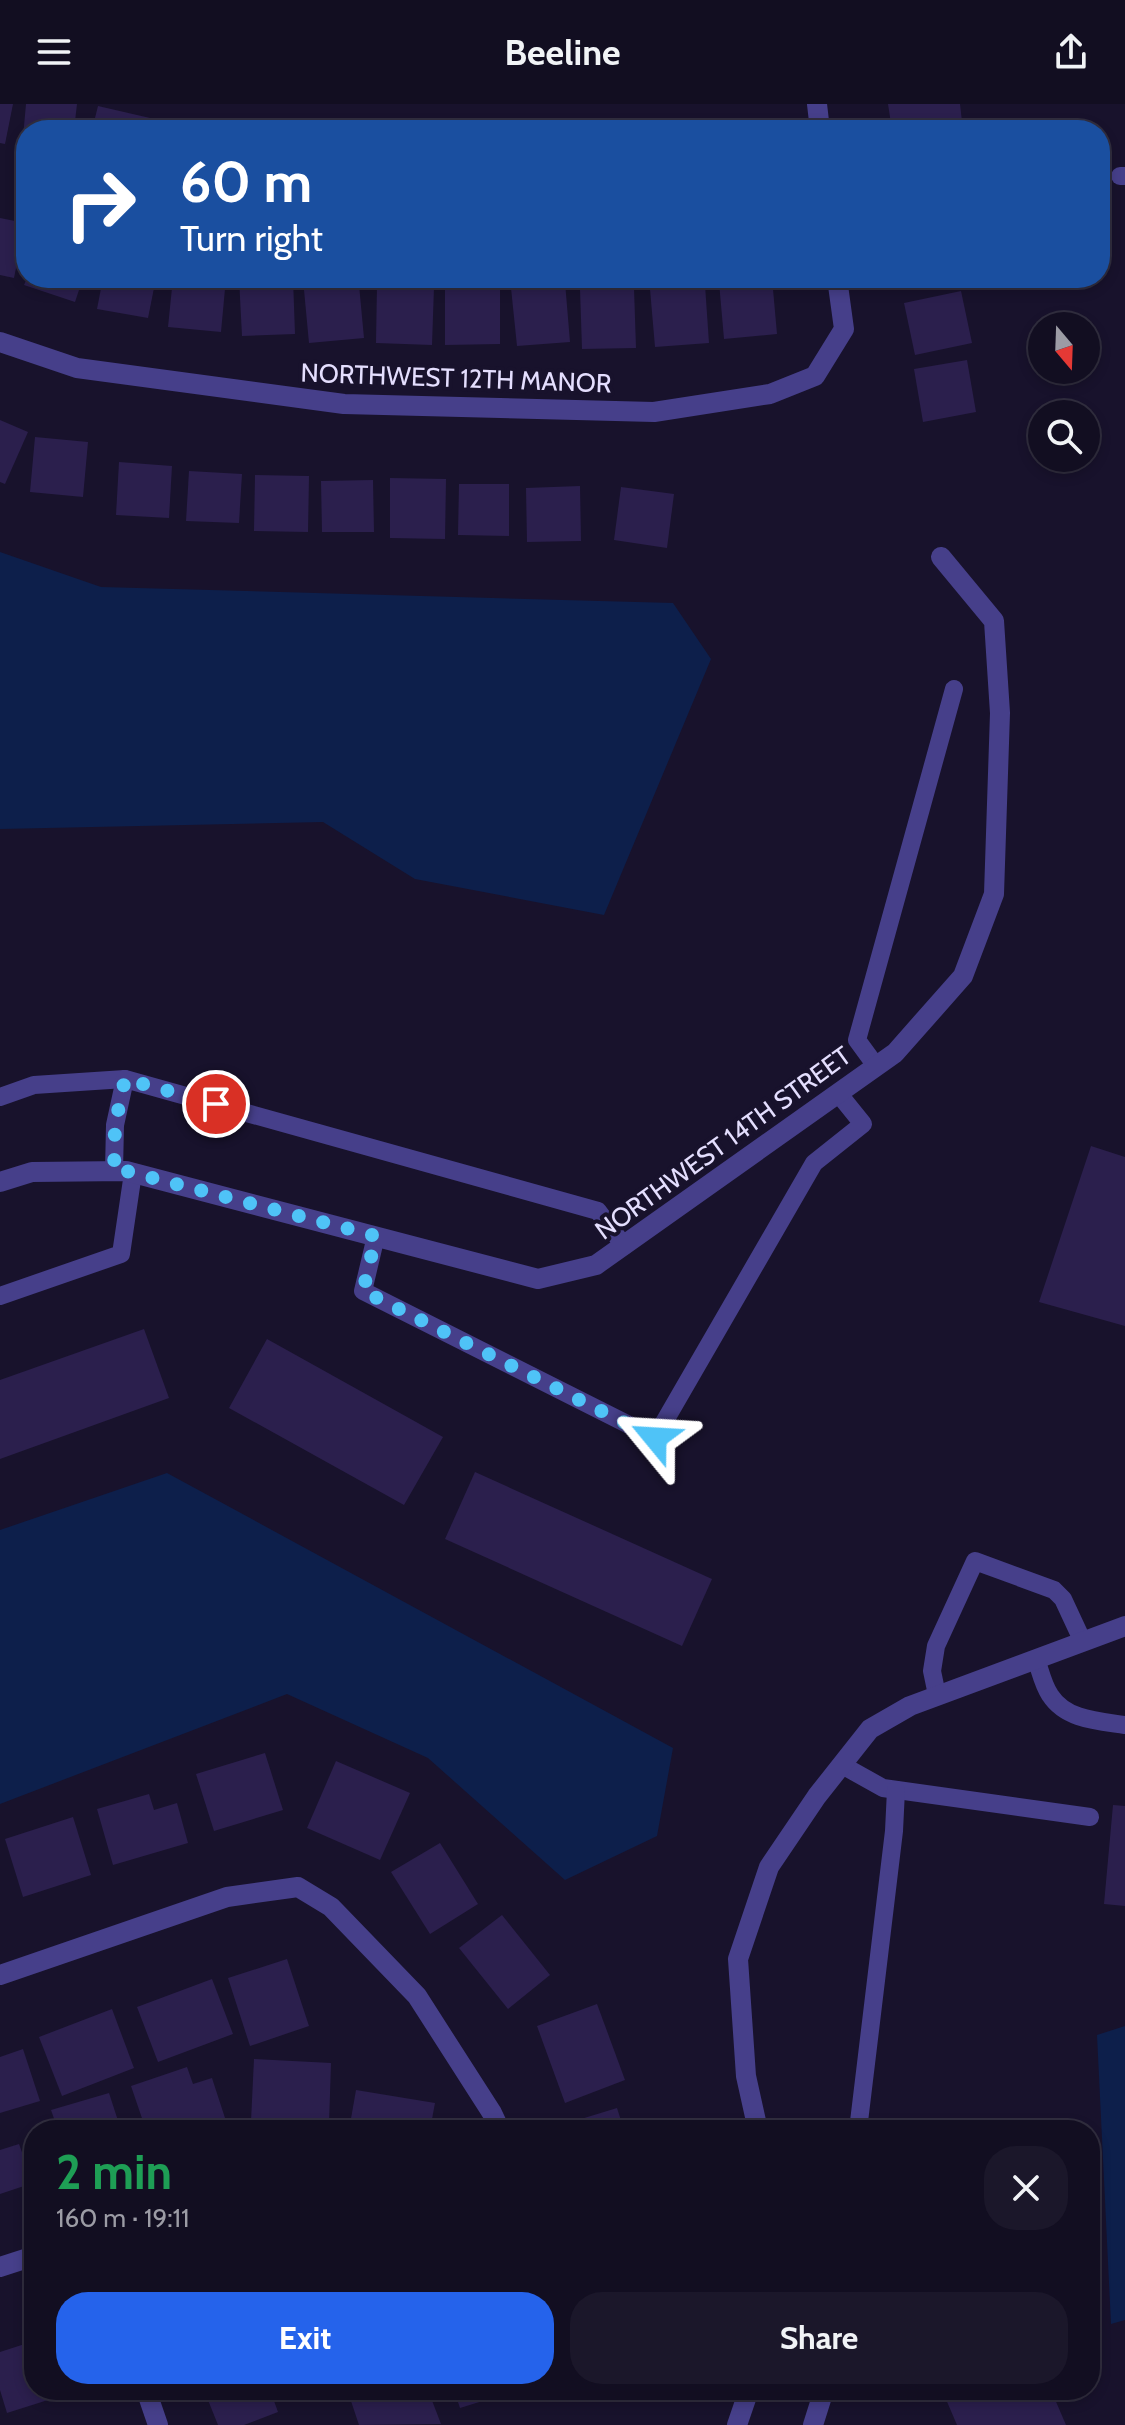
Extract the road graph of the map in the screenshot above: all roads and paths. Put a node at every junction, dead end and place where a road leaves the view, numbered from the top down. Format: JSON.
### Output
{"nodes":[{"id":1,"x":838,"y":288,"type":"edge"},
{"id":2,"x":0,"y":342,"type":"edge"},
{"id":3,"x":941,"y":557,"type":"dead end"},
{"id":4,"x":954,"y":689,"type":"dead end"},
{"id":5,"x":876,"y":1066,"type":"junction"},
{"id":6,"x":125,"y":1079,"type":"junction"},
{"id":7,"x":838,"y":1093,"type":"junction"},
{"id":8,"x":0,"y":1097,"type":"edge"},
{"id":9,"x":124,"y":1172,"type":"junction"},
{"id":10,"x":0,"y":1182,"type":"edge"},
{"id":11,"x":376,"y":1236,"type":"junction"},
{"id":12,"x":624,"y":1246,"type":"junction"},
{"id":13,"x":0,"y":1296,"type":"edge"},
{"id":14,"x":1125,"y":1626,"type":"edge"},
{"id":15,"x":1083,"y":1642,"type":"junction"},
{"id":16,"x":1036,"y":1659,"type":"junction"},
{"id":17,"x":937,"y":1695,"type":"junction"},
{"id":18,"x":1125,"y":1725,"type":"edge"},
{"id":19,"x":842,"y":1765,"type":"junction"},
{"id":20,"x":896,"y":1790,"type":"junction"},
{"id":21,"x":1090,"y":1817,"type":"dead end"},
{"id":22,"x":0,"y":1975,"type":"edge"},
{"id":23,"x":495,"y":2120,"type":"edge"},
{"id":24,"x":756,"y":2120,"type":"edge"},
{"id":25,"x":859,"y":2120,"type":"edge"},
{"id":26,"x":24,"y":2259,"type":"edge"},
{"id":27,"x":0,"y":2267,"type":"edge"},
{"id":28,"x":149,"y":2400,"type":"edge"},
{"id":29,"x":746,"y":2400,"type":"edge"},
{"id":30,"x":821,"y":2400,"type":"edge"},
{"id":31,"x":158,"y":2425,"type":"edge"},
{"id":32,"x":737,"y":2425,"type":"edge"},
{"id":33,"x":813,"y":2425,"type":"edge"}],
"edges":[{"from":1,"to":2,"type":"street","name":"NORTHWEST 12TH MANOR"},
{"from":3,"to":5,"type":"street","name":"NORTHWEST 14TH STREET"},
{"from":4,"to":5,"type":"lane"},
{"from":5,"to":7,"type":"street","name":"NORTHWEST 14TH STREET"},
{"from":6,"to":8,"type":"lane"},
{"from":6,"to":9,"type":"lane"},
{"from":6,"to":12,"type":"lane"},
{"from":7,"to":11,"type":"lane"},
{"from":7,"to":12,"type":"street","name":"NORTHWEST 14TH STREET"},
{"from":9,"to":10,"type":"street","name":"NORTHWEST 14TH STREET"},
{"from":9,"to":11,"type":"street","name":"NORTHWEST 14TH STREET"},
{"from":9,"to":13,"type":"lane"},
{"from":11,"to":12,"type":"street","name":"NORTHWEST 14TH STREET"},
{"from":14,"to":15,"type":"street"},
{"from":15,"to":16,"type":"street"},
{"from":15,"to":17,"type":"lane"},
{"from":16,"to":17,"type":"street"},
{"from":16,"to":18,"type":"lane"},
{"from":17,"to":19,"type":"street"},
{"from":19,"to":20,"type":"lane"},
{"from":19,"to":24,"type":"street"},
{"from":20,"to":21,"type":"lane"},
{"from":20,"to":25,"type":"lane"},
{"from":22,"to":23,"type":"street"},
{"from":26,"to":27,"type":"street"},
{"from":28,"to":31,"type":"street"},
{"from":29,"to":32,"type":"street"},
{"from":30,"to":33,"type":"street"}]}
